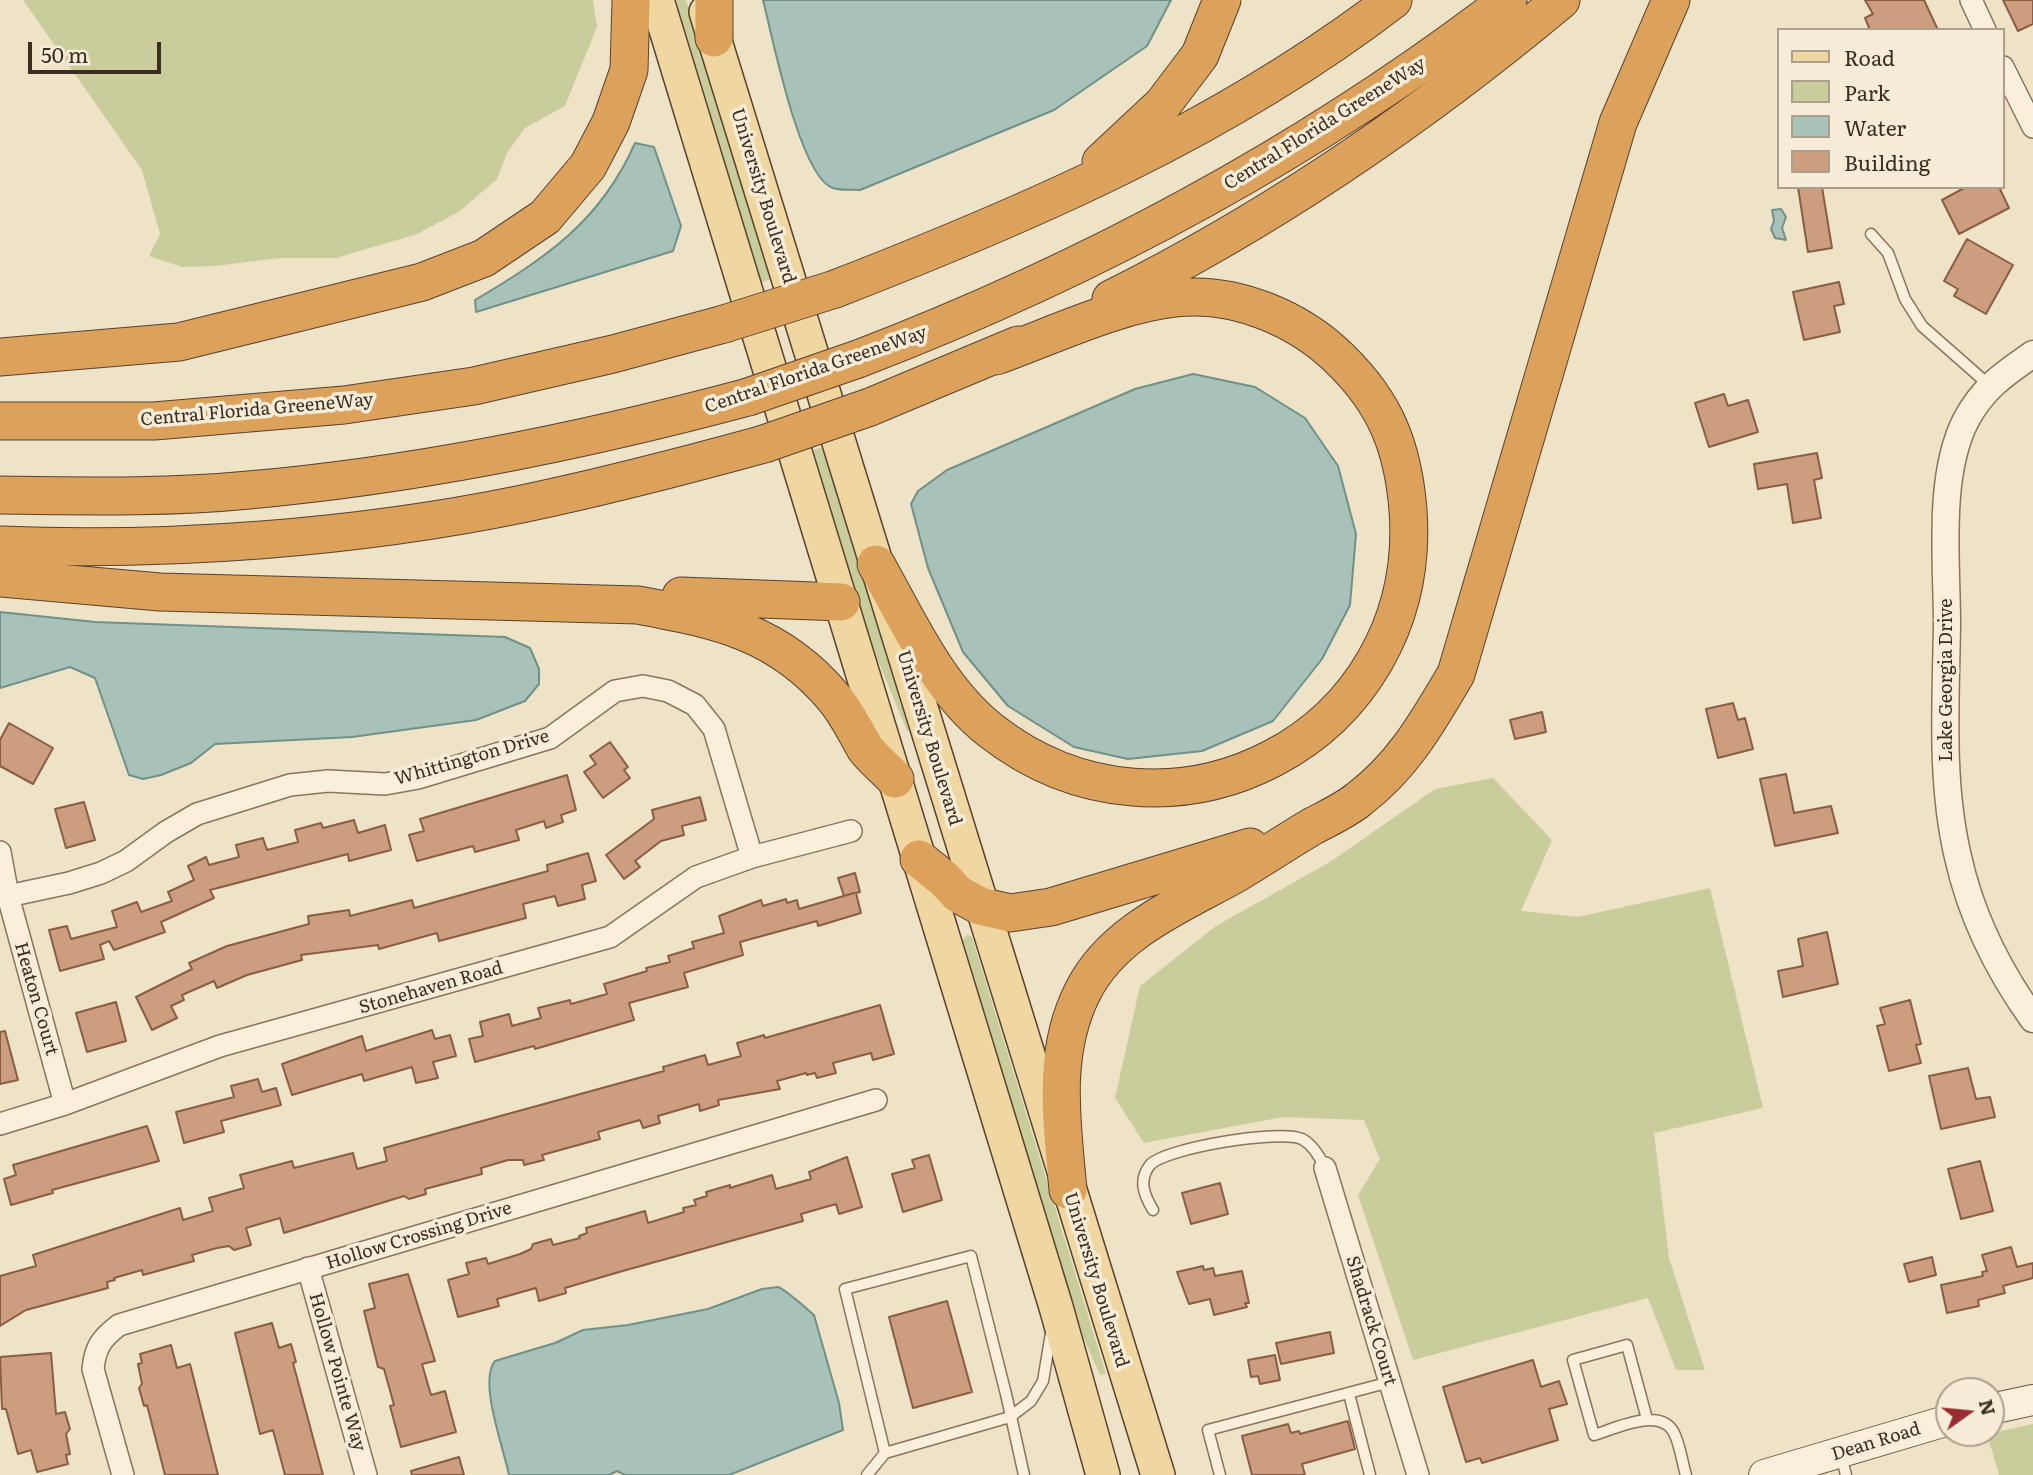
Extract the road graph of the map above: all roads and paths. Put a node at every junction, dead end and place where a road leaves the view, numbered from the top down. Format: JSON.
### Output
{"nodes":[{"id":1,"x":631,"y":0,"type":"edge"},
{"id":2,"x":657,"y":0,"type":"edge"},
{"id":3,"x":703,"y":0,"type":"edge"},
{"id":4,"x":714,"y":0,"type":"edge"},
{"id":5,"x":1222,"y":0,"type":"edge"},
{"id":6,"x":1393,"y":0,"type":"edge"},
{"id":7,"x":1508,"y":0,"type":"edge"},
{"id":8,"x":1561,"y":0,"type":"edge"},
{"id":9,"x":1671,"y":0,"type":"edge"},
{"id":10,"x":1971,"y":0,"type":"edge"},
{"id":11,"x":1984,"y":28,"type":"edge"},
{"id":12,"x":714,"y":38,"type":"junction"},
{"id":13,"x":2005,"y":71,"type":"edge"},
{"id":14,"x":2033,"y":127,"type":"edge"},
{"id":15,"x":1072,"y":191,"type":"junction"},
{"id":16,"x":1871,"y":234,"type":"dead end"},
{"id":17,"x":2033,"y":354,"type":"edge"},
{"id":18,"x":996,"y":356,"type":"junction"},
{"id":19,"x":0,"y":357,"type":"edge"},
{"id":20,"x":1990,"y":384,"type":"junction"},
{"id":21,"x":0,"y":421,"type":"edge"},
{"id":22,"x":0,"y":495,"type":"edge"},
{"id":23,"x":0,"y":545,"type":"edge"},
{"id":24,"x":876,"y":565,"type":"junction"},
{"id":25,"x":0,"y":578,"type":"edge"},
{"id":26,"x":841,"y":601,"type":"junction"},
{"id":27,"x":638,"y":605,"type":"junction"},
{"id":28,"x":895,"y":779,"type":"junction"},
{"id":29,"x":850,"y":831,"type":"dead end"},
{"id":30,"x":1305,"y":831,"type":"junction"},
{"id":31,"x":0,"y":852,"type":"edge"},
{"id":32,"x":752,"y":857,"type":"junction"},
{"id":33,"x":919,"y":859,"type":"junction"},
{"id":34,"x":8,"y":896,"type":"junction"},
{"id":35,"x":980,"y":906,"type":"junction"},
{"id":36,"x":2033,"y":1019,"type":"edge"},
{"id":37,"x":876,"y":1100,"type":"dead end"},
{"id":38,"x":65,"y":1104,"type":"junction"},
{"id":39,"x":0,"y":1124,"type":"edge"},
{"id":40,"x":1325,"y":1168,"type":"joint"},
{"id":41,"x":1068,"y":1190,"type":"junction"},
{"id":42,"x":1153,"y":1210,"type":"dead end"},
{"id":43,"x":308,"y":1268,"type":"junction"},
{"id":44,"x":1056,"y":1307,"type":"junction"},
{"id":45,"x":1390,"y":1382,"type":"junction"},
{"id":46,"x":1349,"y":1394,"type":"junction"},
{"id":47,"x":2033,"y":1400,"type":"edge"},
{"id":48,"x":2005,"y":1406,"type":"edge"},
{"id":49,"x":1010,"y":1417,"type":"junction"},
{"id":50,"x":1647,"y":1419,"type":"junction"},
{"id":51,"x":1935,"y":1426,"type":"edge"},
{"id":52,"x":885,"y":1453,"type":"junction"},
{"id":53,"x":1843,"y":1464,"type":"edge"},
{"id":54,"x":123,"y":1475,"type":"edge"},
{"id":55,"x":366,"y":1475,"type":"edge"},
{"id":56,"x":867,"y":1475,"type":"edge"},
{"id":57,"x":1024,"y":1475,"type":"edge"},
{"id":58,"x":1103,"y":1475,"type":"edge"},
{"id":59,"x":1158,"y":1475,"type":"edge"},
{"id":60,"x":1220,"y":1475,"type":"edge"},
{"id":61,"x":1370,"y":1475,"type":"edge"},
{"id":62,"x":1418,"y":1475,"type":"edge"},
{"id":63,"x":1686,"y":1475,"type":"edge"},
{"id":64,"x":1763,"y":1475,"type":"edge"}],
"edges":[{"from":1,"to":19,"type":"highway"},
{"from":2,"to":26,"type":"main road"},
{"from":3,"to":12,"type":"main road","name":"University Boulevard"},
{"from":4,"to":12,"type":"highway"},
{"from":5,"to":15,"type":"highway"},
{"from":6,"to":15,"type":"highway","name":"Central Florida GreeneWay"},
{"from":7,"to":22,"type":"highway","name":"Central Florida GreeneWay","bridge":true},
{"from":8,"to":18,"type":"highway"},
{"from":9,"to":30,"type":"highway"},
{"from":10,"to":11,"type":"street"},
{"from":12,"to":24,"type":"main road","name":"University Boulevard"},
{"from":13,"to":14,"type":"street"},
{"from":15,"to":21,"type":"highway","name":"Central Florida GreeneWay","bridge":true},
{"from":16,"to":20,"type":"lane"},
{"from":17,"to":20,"type":"street","name":"Lake Georgia Drive"},
{"from":18,"to":23,"type":"highway","bridge":true},
{"from":18,"to":24,"type":"highway"},
{"from":20,"to":36,"type":"street","name":"Lake Georgia Drive"},
{"from":24,"to":35,"type":"main road","name":"University Boulevard"},
{"from":25,"to":27,"type":"highway"},
{"from":26,"to":27,"type":"highway"},
{"from":26,"to":28,"type":"main road"},
{"from":27,"to":28,"type":"highway"},
{"from":28,"to":33,"type":"main road"},
{"from":29,"to":32,"type":"street","name":"Stonehaven Road"},
{"from":30,"to":35,"type":"highway"},
{"from":30,"to":41,"type":"highway"},
{"from":31,"to":34,"type":"street","name":"Heaton Court"},
{"from":32,"to":34,"type":"street","name":"Whittington Drive"},
{"from":32,"to":38,"type":"street","name":"Stonehaven Road"},
{"from":33,"to":35,"type":"highway"},
{"from":33,"to":44,"type":"main road"},
{"from":34,"to":38,"type":"street","name":"Heaton Court"},
{"from":35,"to":41,"type":"main road","name":"University Boulevard"},
{"from":37,"to":43,"type":"street","name":"Hollow Crossing Drive"},
{"from":38,"to":39,"type":"street","name":"Stonehaven Road"},
{"from":40,"to":42,"type":"lane"},
{"from":40,"to":45,"type":"street","name":"Shadrack Court"},
{"from":41,"to":59,"type":"main road","name":"University Boulevard"},
{"from":43,"to":54,"type":"street","name":"Hollow Crossing Drive"},
{"from":43,"to":55,"type":"street","name":"Hollow Pointe Way"},
{"from":44,"to":49,"type":"lane"},
{"from":44,"to":58,"type":"main road"},
{"from":45,"to":46,"type":"lane"},
{"from":45,"to":62,"type":"street","name":"Shadrack Court"},
{"from":46,"to":60,"type":"lane"},
{"from":46,"to":61,"type":"lane"},
{"from":47,"to":48,"type":"main road"},
{"from":49,"to":52,"type":"lane"},
{"from":49,"to":52,"type":"lane"},
{"from":49,"to":57,"type":"lane"},
{"from":50,"to":50,"type":"lane"},
{"from":50,"to":63,"type":"lane"},
{"from":51,"to":53,"type":"main road","name":"Dean Road"},
{"from":52,"to":56,"type":"lane"},
{"from":53,"to":64,"type":"main road","name":"Dean Road"}]}
